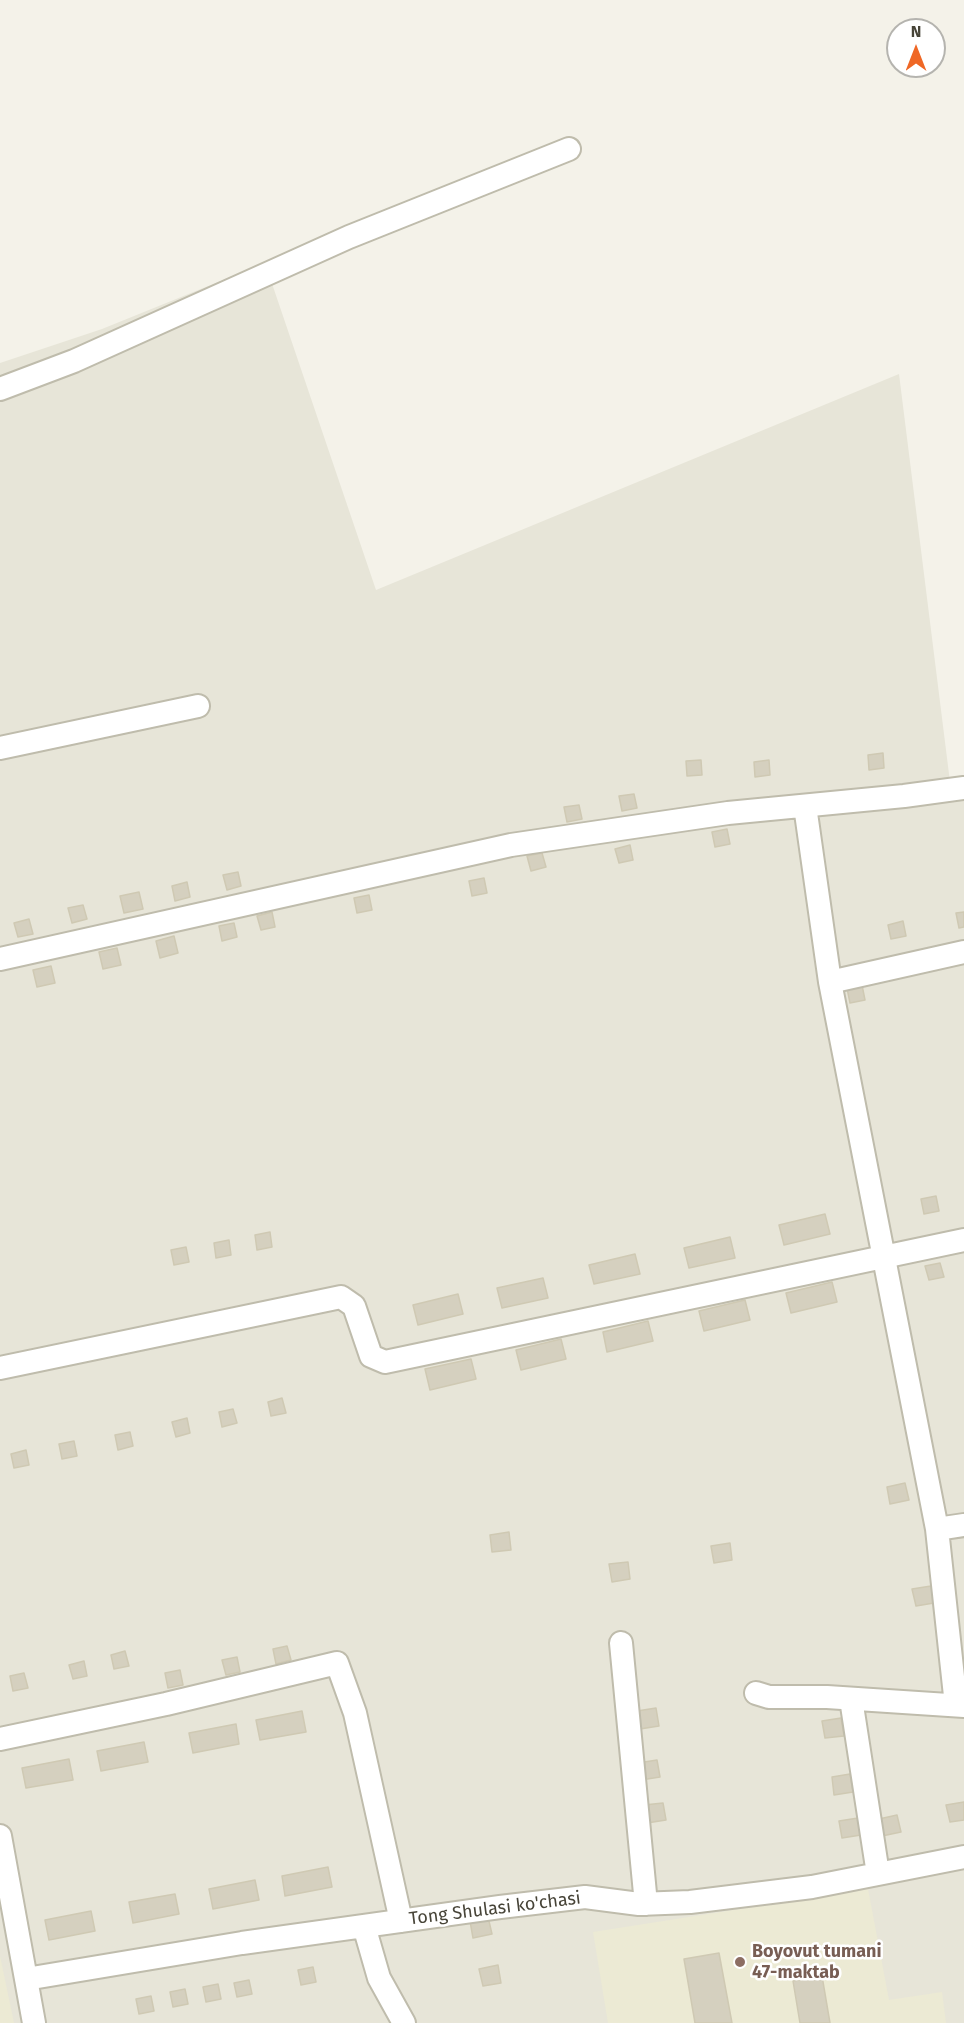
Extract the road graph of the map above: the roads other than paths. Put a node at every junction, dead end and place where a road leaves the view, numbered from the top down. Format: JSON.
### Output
{"nodes":[{"id":1,"x":569,"y":149,"type":"dead end"},
{"id":2,"x":0,"y":389,"type":"edge"},
{"id":3,"x":198,"y":706,"type":"dead end"},
{"id":4,"x":0,"y":748,"type":"edge"},
{"id":5,"x":964,"y":788,"type":"edge"},
{"id":6,"x":805,"y":806,"type":"junction"},
{"id":7,"x":964,"y":952,"type":"edge"},
{"id":8,"x":0,"y":958,"type":"edge"},
{"id":9,"x":830,"y":982,"type":"junction"},
{"id":10,"x":964,"y":1240,"type":"edge"},
{"id":11,"x":885,"y":1257,"type":"junction"},
{"id":12,"x":0,"y":1368,"type":"edge"},
{"id":13,"x":964,"y":1525,"type":"edge"},
{"id":14,"x":937,"y":1529,"type":"junction"},
{"id":15,"x":621,"y":1643,"type":"dead end"},
{"id":16,"x":756,"y":1694,"type":"dead end"},
{"id":17,"x":851,"y":1699,"type":"junction"},
{"id":18,"x":960,"y":1706,"type":"edge"},
{"id":19,"x":0,"y":1739,"type":"edge"},
{"id":20,"x":0,"y":1836,"type":"edge"},
{"id":21,"x":964,"y":1857,"type":"edge"},
{"id":22,"x":878,"y":1874,"type":"junction"},
{"id":23,"x":646,"y":1904,"type":"junction"},
{"id":24,"x":401,"y":1921,"type":"junction"},
{"id":25,"x":364,"y":1926,"type":"junction"},
{"id":26,"x":26,"y":1979,"type":"junction"},
{"id":27,"x":34,"y":2023,"type":"edge"},
{"id":28,"x":404,"y":2023,"type":"edge"}],
"edges":[{"from":1,"to":2,"type":"street"},
{"from":3,"to":4,"type":"street"},
{"from":5,"to":6,"type":"street"},
{"from":6,"to":8,"type":"street"},
{"from":6,"to":9,"type":"street"},
{"from":7,"to":9,"type":"street"},
{"from":9,"to":11,"type":"street"},
{"from":10,"to":11,"type":"street"},
{"from":11,"to":12,"type":"street"},
{"from":11,"to":14,"type":"street"},
{"from":13,"to":14,"type":"street"},
{"from":14,"to":18,"type":"street"},
{"from":15,"to":23,"type":"street"},
{"from":16,"to":17,"type":"street"},
{"from":17,"to":18,"type":"street"},
{"from":17,"to":22,"type":"street"},
{"from":19,"to":24,"type":"street"},
{"from":20,"to":26,"type":"street"},
{"from":21,"to":22,"type":"street","name":"Tong Shulasi ko'chasi"},
{"from":22,"to":23,"type":"street","name":"Tong Shulasi ko'chasi"},
{"from":23,"to":24,"type":"street","name":"Tong Shulasi ko'chasi"},
{"from":24,"to":25,"type":"street","name":"Tong Shulasi ko'chasi"},
{"from":25,"to":26,"type":"street","name":"Tong Shulasi ko'chasi"},
{"from":25,"to":28,"type":"street"},
{"from":26,"to":27,"type":"street"}]}
